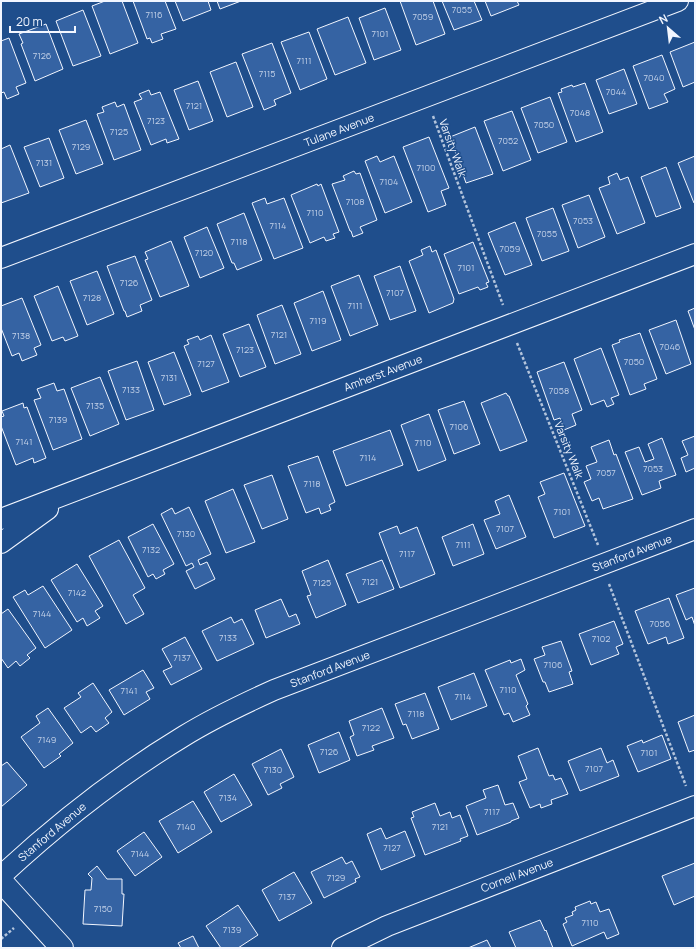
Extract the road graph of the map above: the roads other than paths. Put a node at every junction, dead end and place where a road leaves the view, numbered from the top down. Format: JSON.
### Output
{"nodes":[{"id":1,"x":678,"y":1,"type":"edge"},
{"id":2,"x":695,"y":254,"type":"edge"},
{"id":3,"x":1,"y":258,"type":"edge"},
{"id":4,"x":71,"y":493,"type":"junction"},
{"id":5,"x":1,"y":520,"type":"edge"},
{"id":6,"x":695,"y":529,"type":"edge"},
{"id":7,"x":1,"y":543,"type":"edge"},
{"id":8,"x":694,"y":806,"type":"edge"},
{"id":9,"x":1,"y":876,"type":"edge"},
{"id":10,"x":1,"y":881,"type":"edge"},
{"id":11,"x":62,"y":948,"type":"edge"},
{"id":12,"x":342,"y":948,"type":"edge"}],
"edges":[{"from":1,"to":3,"type":"street","name":"Tulane Avenue"},
{"from":2,"to":4,"type":"street","name":"Amherst Avenue"},
{"from":4,"to":5,"type":"street","name":"Amherst Avenue"},
{"from":4,"to":7,"type":"street","name":"Amherst Avenue"},
{"from":6,"to":9,"type":"street","name":"Stanford Avenue"},
{"from":8,"to":12,"type":"street","name":"Cornell Avenue"},
{"from":10,"to":11,"type":"main road"}]}
